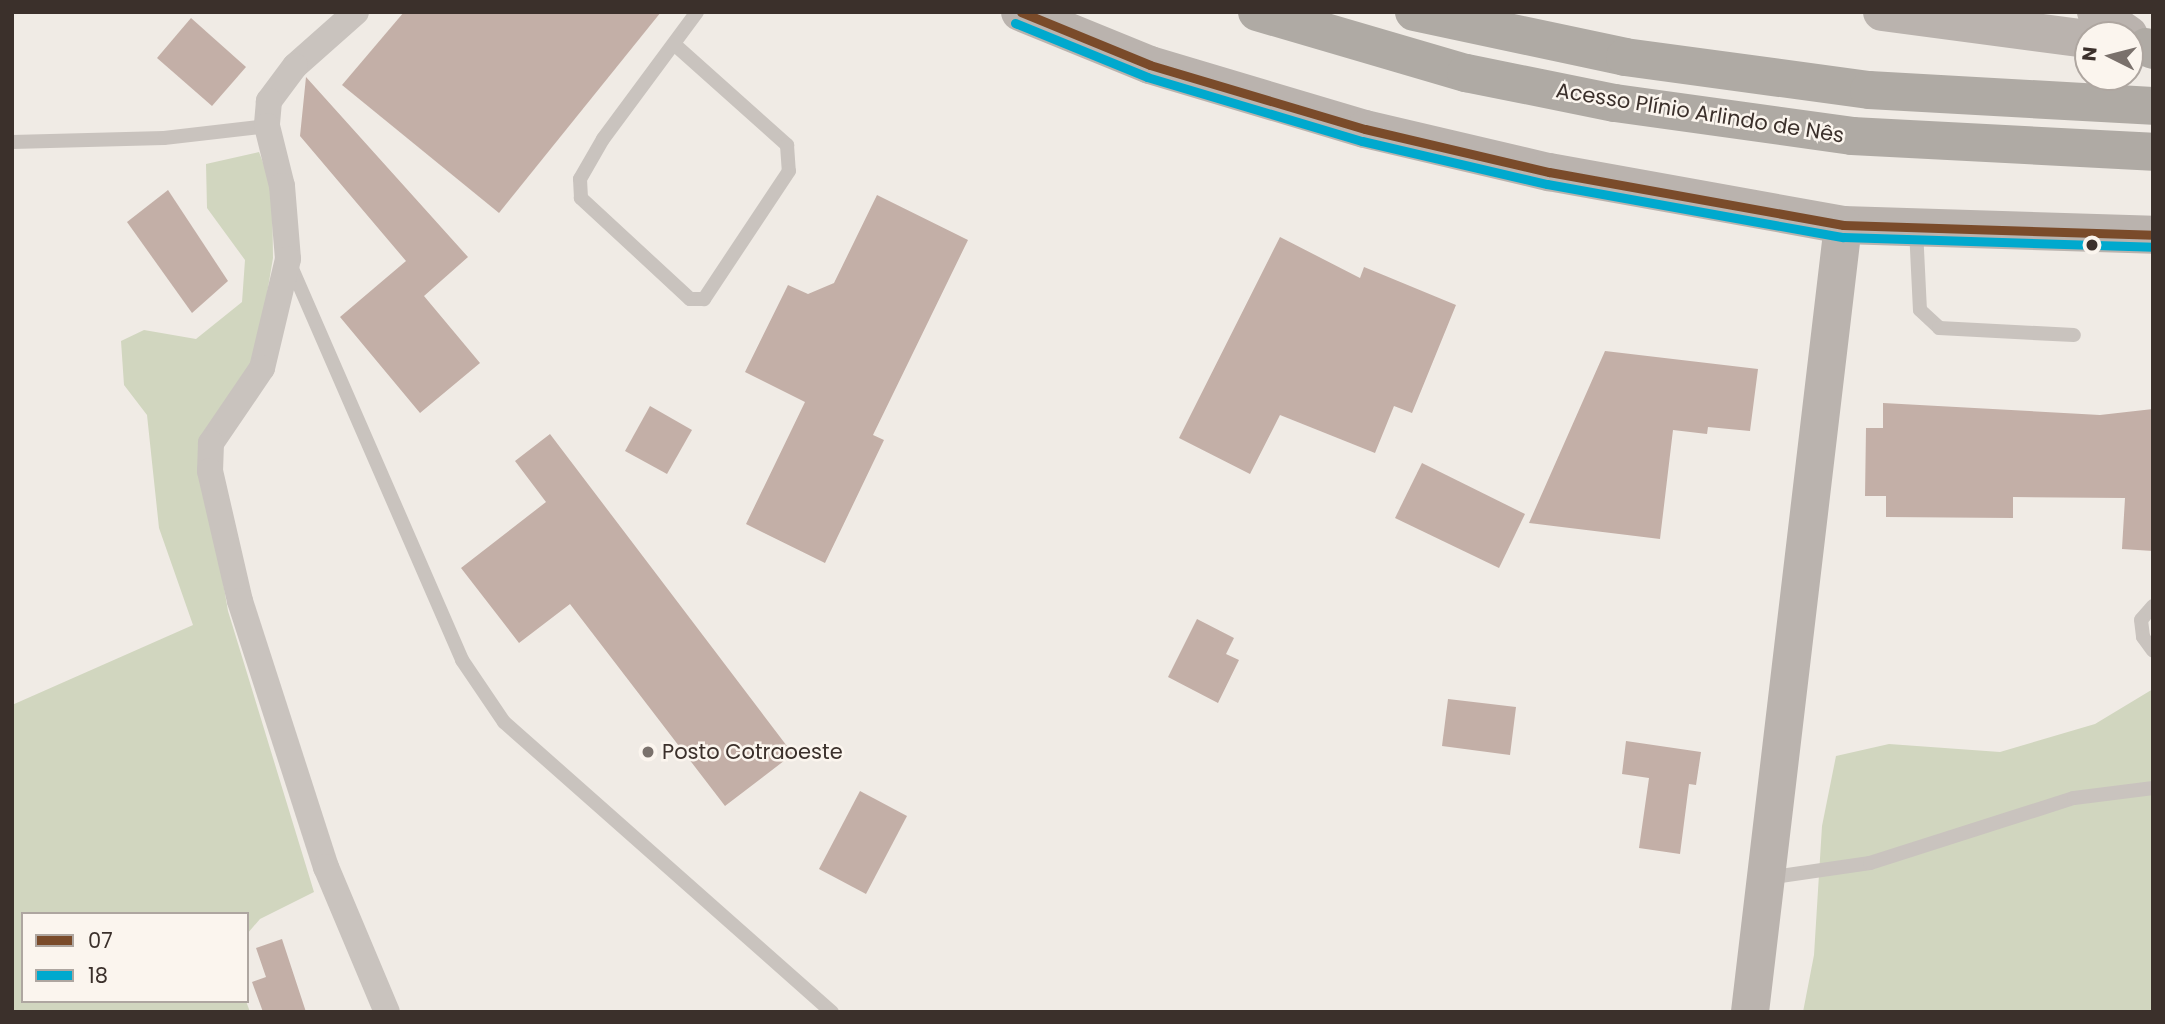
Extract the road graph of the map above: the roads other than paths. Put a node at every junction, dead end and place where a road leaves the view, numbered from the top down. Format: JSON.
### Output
{"nodes":[{"id":1,"x":356,"y":12,"type":"edge"},
{"id":2,"x":697,"y":12,"type":"edge"},
{"id":3,"x":1020,"y":12,"type":"edge"},
{"id":4,"x":1257,"y":12,"type":"edge"},
{"id":5,"x":1413,"y":12,"type":"edge"},
{"id":6,"x":1882,"y":12,"type":"edge"},
{"id":7,"x":2074,"y":37,"type":"edge"},
{"id":8,"x":674,"y":44,"type":"junction"},
{"id":9,"x":2153,"y":106,"type":"edge"},
{"id":10,"x":267,"y":126,"type":"junction"},
{"id":11,"x":12,"y":142,"type":"edge"},
{"id":12,"x":2153,"y":152,"type":"edge"},
{"id":13,"x":1843,"y":225,"type":"junction"},
{"id":14,"x":1916,"y":228,"type":"junction"},
{"id":15,"x":2153,"y":235,"type":"edge"},
{"id":16,"x":288,"y":259,"type":"junction"},
{"id":17,"x":2074,"y":335,"type":"dead end"},
{"id":18,"x":2153,"y":606,"type":"edge"},
{"id":19,"x":2153,"y":651,"type":"edge"},
{"id":20,"x":2153,"y":788,"type":"edge"},
{"id":21,"x":1766,"y":878,"type":"junction"},
{"id":22,"x":387,"y":1012,"type":"edge"},
{"id":23,"x":832,"y":1012,"type":"edge"},
{"id":24,"x":1750,"y":1012,"type":"edge"}],
"edges":[{"from":1,"to":10,"type":"street"},
{"from":2,"to":8,"type":"lane"},
{"from":3,"to":13,"type":"main road"},
{"from":4,"to":12,"type":"highway","name":"Acesso Plínio Arlindo de Nês"},
{"from":5,"to":9,"type":"highway","name":"Acesso Plínio Arlindo de Nês"},
{"from":6,"to":7,"type":"main road"},
{"from":8,"to":8,"type":"lane"},
{"from":10,"to":11,"type":"lane"},
{"from":10,"to":16,"type":"street"},
{"from":13,"to":14,"type":"main road"},
{"from":13,"to":21,"type":"main road"},
{"from":14,"to":15,"type":"main road"},
{"from":14,"to":17,"type":"lane"},
{"from":16,"to":22,"type":"street"},
{"from":16,"to":23,"type":"lane"},
{"from":18,"to":19,"type":"lane"},
{"from":20,"to":21,"type":"lane"},
{"from":21,"to":24,"type":"main road"}]}
